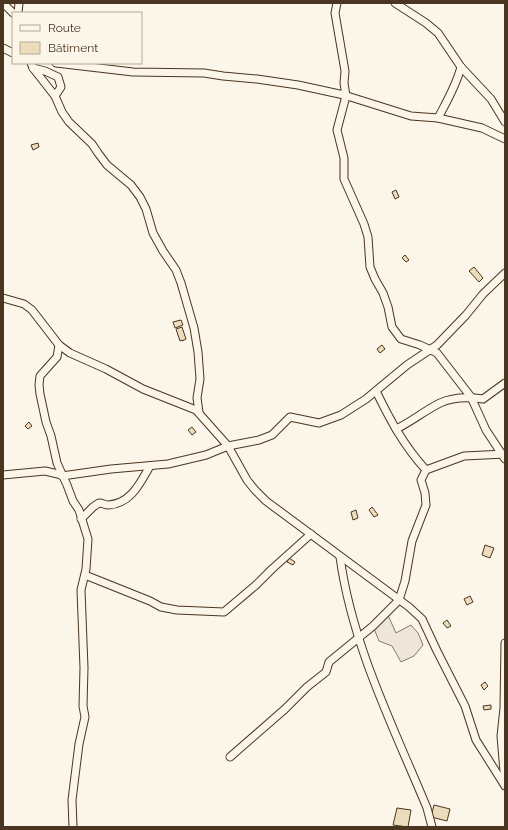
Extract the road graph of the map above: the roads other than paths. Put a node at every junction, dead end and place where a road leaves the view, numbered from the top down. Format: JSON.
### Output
{"nodes":[{"id":1,"x":3,"y":3,"type":"edge"},
{"id":2,"x":337,"y":3,"type":"edge"},
{"id":3,"x":395,"y":3,"type":"edge"},
{"id":4,"x":12,"y":12,"type":"edge"},
{"id":5,"x":3,"y":48,"type":"edge"},
{"id":6,"x":12,"y":52,"type":"edge"},
{"id":7,"x":65,"y":64,"type":"edge"},
{"id":8,"x":32,"y":66,"type":"edge"},
{"id":9,"x":461,"y":67,"type":"junction"},
{"id":10,"x":55,"y":96,"type":"junction"},
{"id":11,"x":346,"y":96,"type":"junction"},
{"id":12,"x":438,"y":118,"type":"junction"},
{"id":13,"x":505,"y":122,"type":"edge"},
{"id":14,"x":505,"y":139,"type":"edge"},
{"id":15,"x":505,"y":273,"type":"edge"},
{"id":16,"x":3,"y":298,"type":"edge"},
{"id":17,"x":59,"y":345,"type":"junction"},
{"id":18,"x":430,"y":349,"type":"junction"},
{"id":19,"x":505,"y":383,"type":"edge"},
{"id":20,"x":376,"y":391,"type":"junction"},
{"id":21,"x":471,"y":397,"type":"junction"},
{"id":22,"x":198,"y":412,"type":"junction"},
{"id":23,"x":396,"y":429,"type":"junction"},
{"id":24,"x":228,"y":446,"type":"junction"},
{"id":25,"x":504,"y":455,"type":"edge"},
{"id":26,"x":150,"y":466,"type":"junction"},
{"id":27,"x":426,"y":470,"type":"junction"},
{"id":28,"x":3,"y":475,"type":"edge"},
{"id":29,"x":62,"y":475,"type":"junction"},
{"id":30,"x":81,"y":519,"type":"junction"},
{"id":31,"x":311,"y":534,"type":"junction"},
{"id":32,"x":340,"y":557,"type":"junction"},
{"id":33,"x":84,"y":575,"type":"junction"},
{"id":34,"x":399,"y":600,"type":"junction"},
{"id":35,"x":360,"y":638,"type":"junction"},
{"id":36,"x":505,"y":643,"type":"edge"},
{"id":37,"x":230,"y":757,"type":"dead end"},
{"id":38,"x":505,"y":786,"type":"edge"},
{"id":39,"x":73,"y":827,"type":"edge"},
{"id":40,"x":432,"y":827,"type":"edge"}],
"edges":[{"from":1,"to":4,"type":"street"},
{"from":2,"to":11,"type":"street"},
{"from":3,"to":9,"type":"street"},
{"from":5,"to":6,"type":"street"},
{"from":7,"to":11,"type":"street"},
{"from":8,"to":10,"type":"street"},
{"from":8,"to":10,"type":"street"},
{"from":9,"to":12,"type":"street"},
{"from":9,"to":13,"type":"street"},
{"from":10,"to":22,"type":"street"},
{"from":11,"to":12,"type":"street"},
{"from":11,"to":18,"type":"street"},
{"from":12,"to":14,"type":"street"},
{"from":15,"to":18,"type":"street"},
{"from":16,"to":17,"type":"street"},
{"from":17,"to":22,"type":"street"},
{"from":17,"to":29,"type":"street"},
{"from":18,"to":20,"type":"street"},
{"from":18,"to":21,"type":"street"},
{"from":19,"to":21,"type":"street"},
{"from":20,"to":23,"type":"street"},
{"from":20,"to":24,"type":"street"},
{"from":21,"to":23,"type":"street"},
{"from":21,"to":25,"type":"street"},
{"from":22,"to":24,"type":"street"},
{"from":23,"to":27,"type":"street"},
{"from":24,"to":26,"type":"street"},
{"from":24,"to":31,"type":"street"},
{"from":25,"to":27,"type":"street"},
{"from":26,"to":29,"type":"street"},
{"from":26,"to":30,"type":"street"},
{"from":27,"to":34,"type":"street"},
{"from":28,"to":29,"type":"street"},
{"from":29,"to":30,"type":"street"},
{"from":30,"to":33,"type":"street"},
{"from":31,"to":32,"type":"street"},
{"from":31,"to":33,"type":"street"},
{"from":32,"to":34,"type":"street"},
{"from":32,"to":35,"type":"street"},
{"from":33,"to":39,"type":"street"},
{"from":34,"to":35,"type":"street"},
{"from":34,"to":38,"type":"street"},
{"from":35,"to":37,"type":"street"},
{"from":35,"to":40,"type":"street"},
{"from":36,"to":38,"type":"street"}]}
